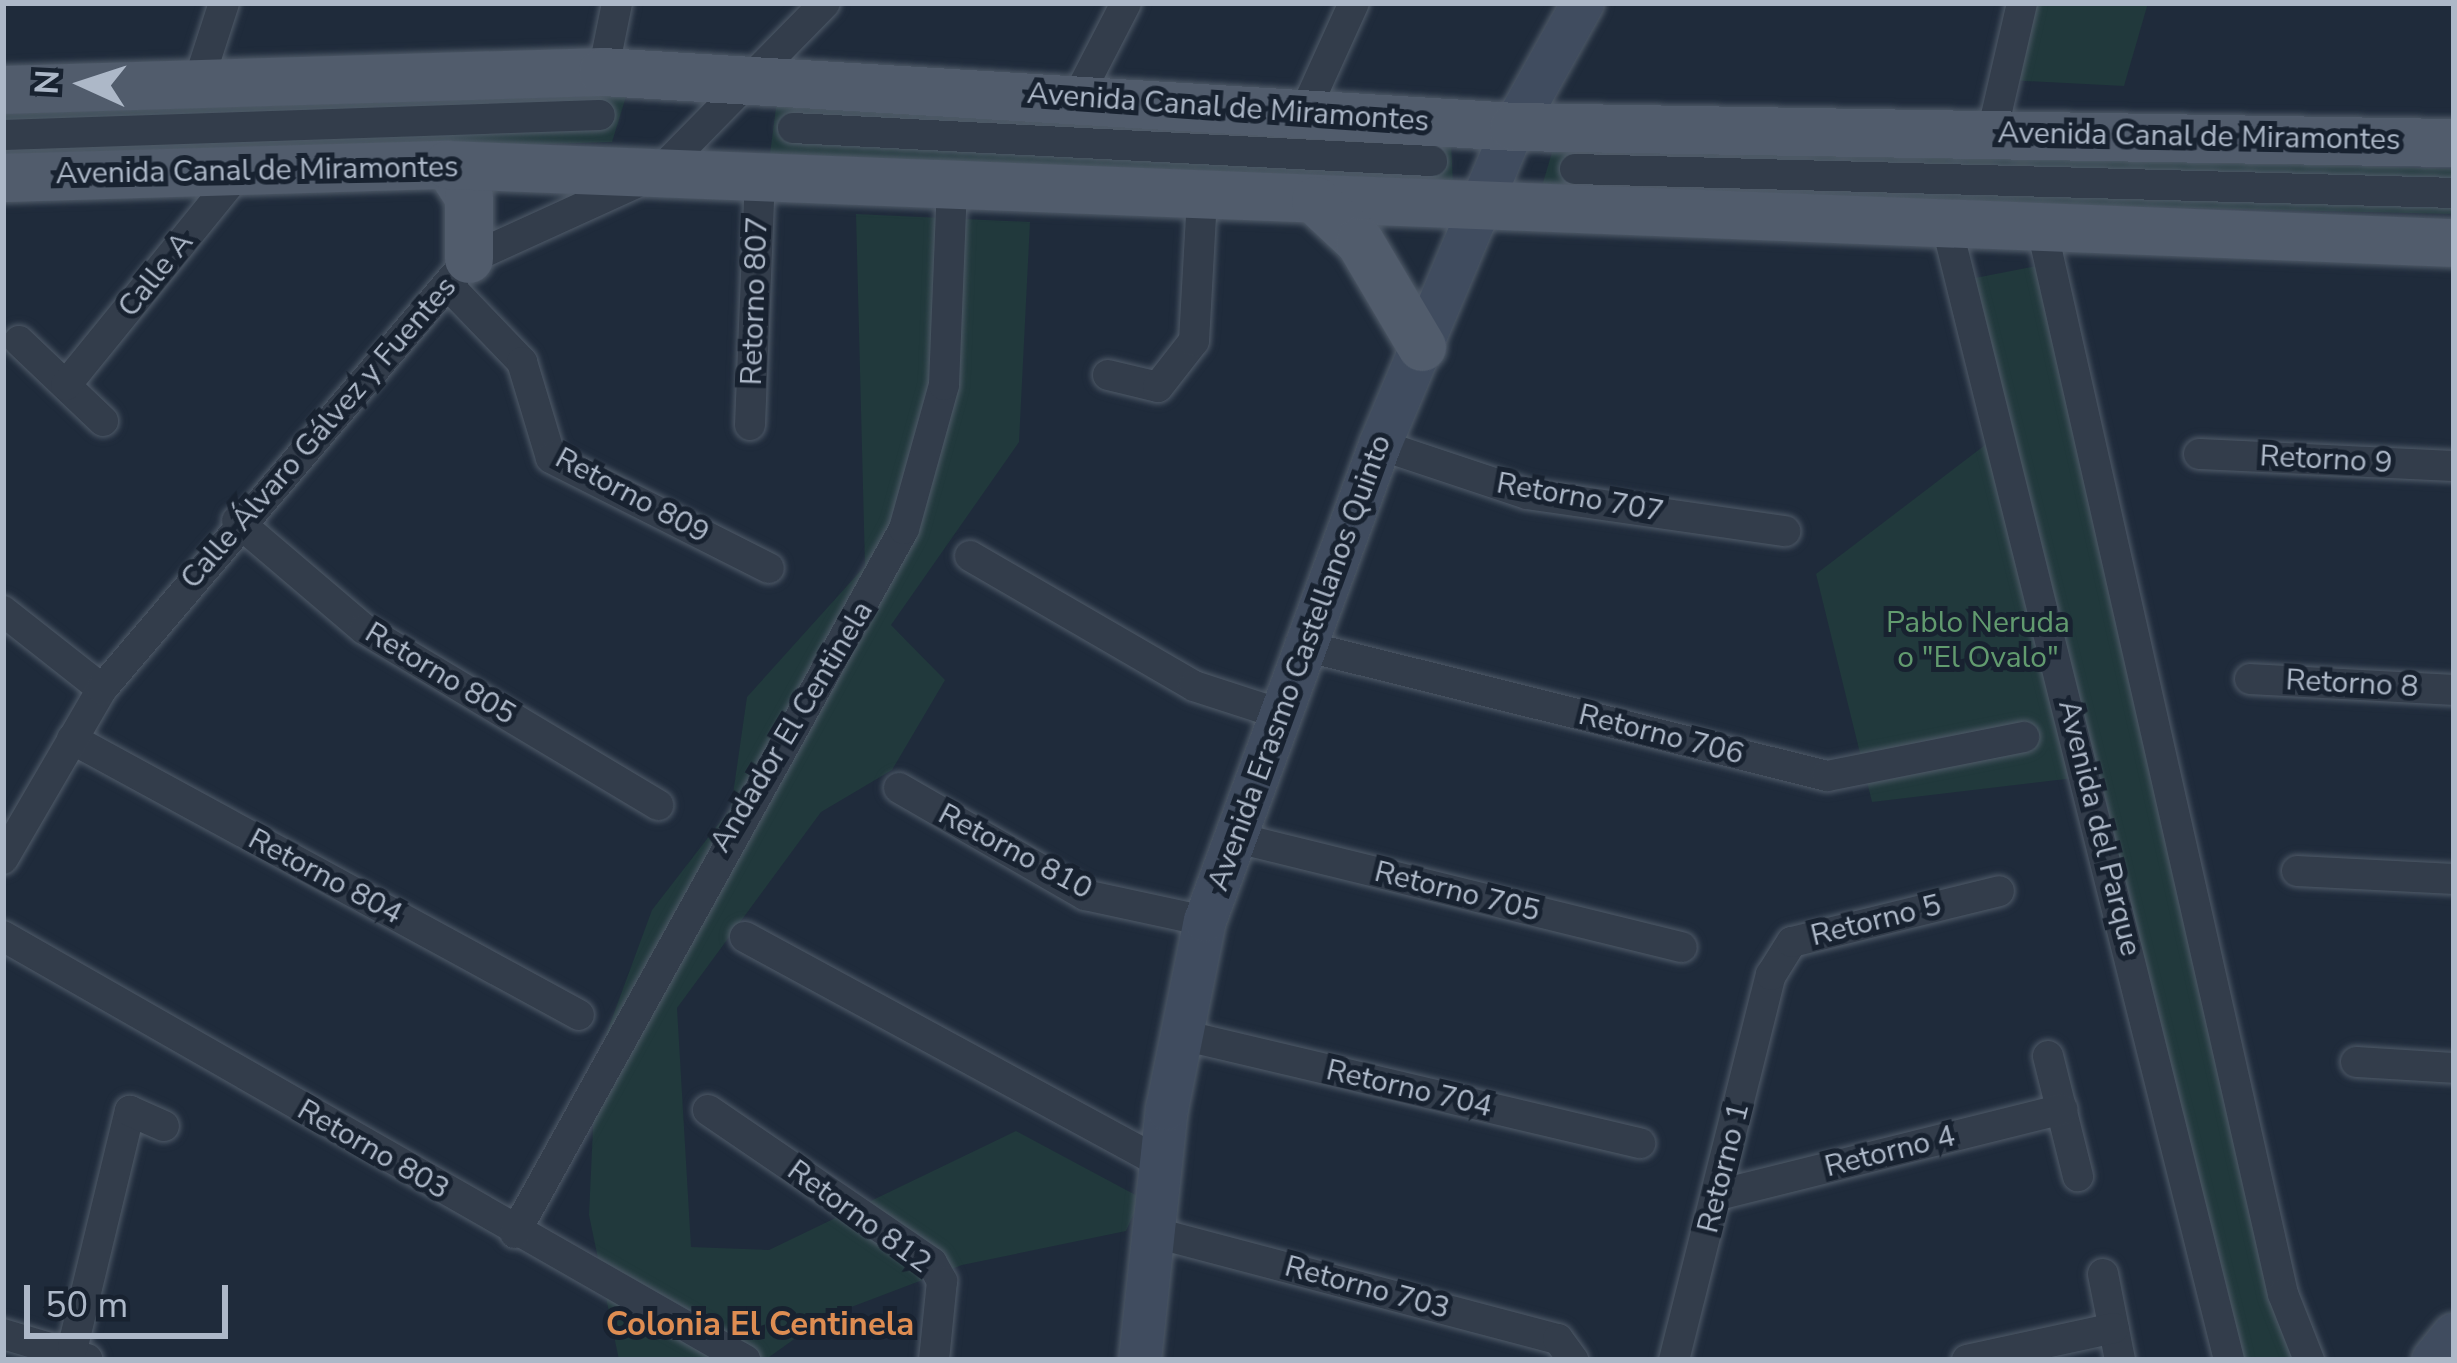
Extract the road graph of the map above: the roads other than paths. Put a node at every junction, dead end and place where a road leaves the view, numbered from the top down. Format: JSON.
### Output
{"nodes":[{"id":1,"x":224,"y":3,"type":"edge"},
{"id":2,"x":617,"y":3,"type":"edge"},
{"id":3,"x":825,"y":3,"type":"edge"},
{"id":4,"x":1126,"y":3,"type":"edge"},
{"id":5,"x":1354,"y":3,"type":"edge"},
{"id":6,"x":1583,"y":3,"type":"edge"},
{"id":7,"x":2022,"y":3,"type":"edge"},
{"id":8,"x":747,"y":76,"type":"junction"},
{"id":9,"x":199,"y":80,"type":"junction"},
{"id":10,"x":3,"y":90,"type":"edge"},
{"id":11,"x":601,"y":93,"type":"junction"},
{"id":12,"x":1077,"y":98,"type":"junction"},
{"id":13,"x":1304,"y":113,"type":"junction"},
{"id":14,"x":1514,"y":127,"type":"junction"},
{"id":15,"x":793,"y":128,"type":"dead end"},
{"id":16,"x":1992,"y":133,"type":"junction"},
{"id":17,"x":3,"y":135,"type":"edge"},
{"id":18,"x":2454,"y":142,"type":"edge"},
{"id":19,"x":1432,"y":161,"type":"dead end"},
{"id":20,"x":245,"y":165,"type":"junction"},
{"id":21,"x":448,"y":165,"type":"junction"},
{"id":22,"x":1575,"y":169,"type":"dead end"},
{"id":23,"x":658,"y":173,"type":"junction"},
{"id":24,"x":760,"y":177,"type":"junction"},
{"id":25,"x":3,"y":178,"type":"edge"},
{"id":26,"x":952,"y":186,"type":"junction"},
{"id":27,"x":2454,"y":193,"type":"edge"},
{"id":28,"x":1202,"y":198,"type":"junction"},
{"id":29,"x":1316,"y":201,"type":"junction"},
{"id":30,"x":1480,"y":210,"type":"junction"},
{"id":31,"x":1947,"y":226,"type":"junction"},
{"id":32,"x":2042,"y":229,"type":"junction"},
{"id":33,"x":2454,"y":243,"type":"edge"},
{"id":34,"x":459,"y":272,"type":"junction"},
{"id":35,"x":19,"y":341,"type":"dead end"},
{"id":36,"x":1423,"y":347,"type":"junction"},
{"id":37,"x":1108,"y":375,"type":"dead end"},
{"id":38,"x":66,"y":385,"type":"junction"},
{"id":39,"x":104,"y":422,"type":"dead end"},
{"id":40,"x":750,"y":424,"type":"dead end"},
{"id":41,"x":1381,"y":445,"type":"junction"},
{"id":42,"x":2199,"y":454,"type":"dead end"},
{"id":43,"x":2454,"y":466,"type":"edge"},
{"id":44,"x":237,"y":521,"type":"junction"},
{"id":45,"x":1784,"y":531,"type":"dead end"},
{"id":46,"x":970,"y":556,"type":"dead end"},
{"id":47,"x":769,"y":568,"type":"dead end"},
{"id":48,"x":3,"y":610,"type":"edge"},
{"id":49,"x":1300,"y":645,"type":"junction"},
{"id":50,"x":2250,"y":679,"type":"dead end"},
{"id":51,"x":103,"y":689,"type":"junction"},
{"id":52,"x":2454,"y":690,"type":"edge"},
{"id":53,"x":1277,"y":713,"type":"junction"},
{"id":54,"x":2024,"y":736,"type":"dead end"},
{"id":55,"x":72,"y":739,"type":"junction"},
{"id":56,"x":899,"y":788,"type":"dead end"},
{"id":57,"x":658,"y":806,"type":"dead end"},
{"id":58,"x":1233,"y":837,"type":"junction"},
{"id":59,"x":4,"y":855,"type":"edge"},
{"id":60,"x":2297,"y":871,"type":"dead end"},
{"id":61,"x":2454,"y":879,"type":"edge"},
{"id":62,"x":1999,"y":891,"type":"dead end"},
{"id":63,"x":1204,"y":922,"type":"junction"},
{"id":64,"x":3,"y":936,"type":"edge"},
{"id":65,"x":745,"y":937,"type":"dead end"},
{"id":66,"x":1682,"y":946,"type":"dead end"},
{"id":67,"x":1771,"y":975,"type":"joint"},
{"id":68,"x":579,"y":1015,"type":"dead end"},
{"id":69,"x":1178,"y":1034,"type":"junction"},
{"id":70,"x":2048,"y":1056,"type":"dead end"},
{"id":71,"x":2356,"y":1062,"type":"dead end"},
{"id":72,"x":2454,"y":1068,"type":"edge"},
{"id":73,"x":2062,"y":1109,"type":"junction"},
{"id":74,"x":708,"y":1110,"type":"dead end"},
{"id":75,"x":164,"y":1126,"type":"dead end"},
{"id":76,"x":1640,"y":1143,"type":"dead end"},
{"id":77,"x":1160,"y":1162,"type":"junction"},
{"id":78,"x":2078,"y":1176,"type":"dead end"},
{"id":79,"x":1718,"y":1195,"type":"junction"},
{"id":80,"x":1152,"y":1232,"type":"junction"},
{"id":81,"x":515,"y":1233,"type":"junction"},
{"id":82,"x":2103,"y":1274,"type":"dead end"},
{"id":83,"x":2114,"y":1328,"type":"junction"},
{"id":84,"x":3,"y":1334,"type":"edge"},
{"id":85,"x":2454,"y":1334,"type":"edge"},
{"id":86,"x":81,"y":1353,"type":"edge"},
{"id":87,"x":745,"y":1360,"type":"edge"},
{"id":88,"x":934,"y":1360,"type":"edge"},
{"id":89,"x":1140,"y":1360,"type":"edge"},
{"id":90,"x":1573,"y":1360,"type":"edge"},
{"id":91,"x":1673,"y":1360,"type":"edge"},
{"id":92,"x":1967,"y":1360,"type":"edge"},
{"id":93,"x":2120,"y":1360,"type":"edge"},
{"id":94,"x":2228,"y":1360,"type":"edge"},
{"id":95,"x":2309,"y":1360,"type":"edge"},
{"id":96,"x":2433,"y":1360,"type":"edge"}],
"edges":[{"from":1,"to":9,"type":"street"},
{"from":2,"to":11,"type":"street"},
{"from":3,"to":8,"type":"street","name":"Calle Álvaro Gálvez y Fuentes"},
{"from":4,"to":12,"type":"street"},
{"from":5,"to":13,"type":"street"},
{"from":6,"to":14,"type":"street","name":"Avenida Erasmo Castellanos Quinto"},
{"from":7,"to":16,"type":"street"},
{"from":8,"to":11,"type":"main road","name":"Avenida Canal de Miramontes"},
{"from":8,"to":12,"type":"main road","name":"Avenida Canal de Miramontes"},
{"from":8,"to":23,"type":"street","name":"Calle Álvaro Gálvez y Fuentes"},
{"from":9,"to":10,"type":"main road","name":"Avenida Canal de Miramontes"},
{"from":9,"to":11,"type":"main road","name":"Avenida Canal de Miramontes"},
{"from":11,"to":17,"type":"street"},
{"from":12,"to":13,"type":"main road","name":"Avenida Canal de Miramontes"},
{"from":13,"to":14,"type":"main road","name":"Avenida Canal de Miramontes"},
{"from":14,"to":16,"type":"main road","name":"Avenida Canal de Miramontes"},
{"from":14,"to":30,"type":"street","name":"Avenida Erasmo Castellanos Quinto"},
{"from":15,"to":19,"type":"street"},
{"from":16,"to":18,"type":"main road","name":"Avenida Canal de Miramontes"},
{"from":20,"to":21,"type":"main road","name":"Avenida Canal de Miramontes"},
{"from":20,"to":25,"type":"main road","name":"Avenida Canal de Miramontes"},
{"from":20,"to":38,"type":"street","name":"Calle A"},
{"from":21,"to":23,"type":"main road","name":"Avenida Canal de Miramontes"},
{"from":21,"to":34,"type":"main road"},
{"from":22,"to":27,"type":"street"},
{"from":23,"to":24,"type":"main road","name":"Avenida Canal de Miramontes"},
{"from":23,"to":34,"type":"street","name":"Calle Álvaro Gálvez y Fuentes"},
{"from":24,"to":26,"type":"main road","name":"Avenida Canal de Miramontes"},
{"from":24,"to":40,"type":"street","name":"Retorno 807"},
{"from":26,"to":28,"type":"main road","name":"Avenida Canal de Miramontes"},
{"from":26,"to":81,"type":"street","name":"Andador El Centinela"},
{"from":28,"to":29,"type":"main road","name":"Avenida Canal de Miramontes"},
{"from":28,"to":37,"type":"street"},
{"from":29,"to":30,"type":"main road","name":"Avenida Canal de Miramontes"},
{"from":29,"to":36,"type":"main road"},
{"from":30,"to":31,"type":"main road","name":"Avenida Canal de Miramontes"},
{"from":30,"to":36,"type":"street","name":"Avenida Erasmo Castellanos Quinto"},
{"from":31,"to":32,"type":"main road","name":"Avenida Canal de Miramontes"},
{"from":31,"to":94,"type":"street","name":"Avenida del Parque"},
{"from":32,"to":33,"type":"main road","name":"Avenida Canal de Miramontes"},
{"from":32,"to":95,"type":"street"},
{"from":34,"to":44,"type":"street","name":"Calle Álvaro Gálvez y Fuentes"},
{"from":34,"to":47,"type":"street","name":"Retorno 809"},
{"from":35,"to":38,"type":"street"},
{"from":36,"to":41,"type":"street","name":"Avenida Erasmo Castellanos Quinto"},
{"from":38,"to":39,"type":"street"},
{"from":41,"to":45,"type":"street","name":"Retorno 707"},
{"from":41,"to":49,"type":"street","name":"Avenida Erasmo Castellanos Quinto"},
{"from":42,"to":43,"type":"street","name":"Retorno 9"},
{"from":44,"to":51,"type":"street","name":"Calle Álvaro Gálvez y Fuentes"},
{"from":44,"to":57,"type":"street","name":"Retorno 805"},
{"from":46,"to":53,"type":"street"},
{"from":48,"to":51,"type":"street"},
{"from":49,"to":53,"type":"street","name":"Avenida Erasmo Castellanos Quinto"},
{"from":49,"to":54,"type":"street","name":"Retorno 706"},
{"from":50,"to":52,"type":"street","name":"Retorno 8"},
{"from":51,"to":55,"type":"street","name":"Calle Álvaro Gálvez y Fuentes"},
{"from":53,"to":58,"type":"street","name":"Avenida Erasmo Castellanos Quinto"},
{"from":55,"to":59,"type":"street","name":"Calle Álvaro Gálvez y Fuentes"},
{"from":55,"to":68,"type":"street","name":"Retorno 804"},
{"from":56,"to":63,"type":"street","name":"Retorno 810"},
{"from":58,"to":63,"type":"street","name":"Avenida Erasmo Castellanos Quinto"},
{"from":58,"to":66,"type":"street","name":"Retorno 705"},
{"from":60,"to":61,"type":"street"},
{"from":62,"to":67,"type":"street","name":"Retorno 5"},
{"from":63,"to":69,"type":"street","name":"Avenida Erasmo Castellanos Quinto"},
{"from":64,"to":81,"type":"street","name":"Retorno 803"},
{"from":65,"to":77,"type":"street"},
{"from":67,"to":79,"type":"street","name":"Retorno 1"},
{"from":69,"to":76,"type":"street","name":"Retorno 704"},
{"from":69,"to":77,"type":"street","name":"Avenida Erasmo Castellanos Quinto"},
{"from":70,"to":73,"type":"street"},
{"from":71,"to":72,"type":"street"},
{"from":73,"to":78,"type":"street"},
{"from":73,"to":79,"type":"street","name":"Retorno 4"},
{"from":74,"to":88,"type":"street","name":"Retorno 812"},
{"from":75,"to":86,"type":"street"},
{"from":77,"to":80,"type":"street","name":"Avenida Erasmo Castellanos Quinto"},
{"from":79,"to":91,"type":"street","name":"Retorno 1"},
{"from":80,"to":89,"type":"street","name":"Avenida Erasmo Castellanos Quinto"},
{"from":80,"to":90,"type":"street","name":"Retorno 703"},
{"from":81,"to":87,"type":"street","name":"Retorno 803"},
{"from":82,"to":83,"type":"street"},
{"from":83,"to":92,"type":"street"},
{"from":83,"to":93,"type":"street"},
{"from":84,"to":86,"type":"street"},
{"from":85,"to":96,"type":"street"}]}
